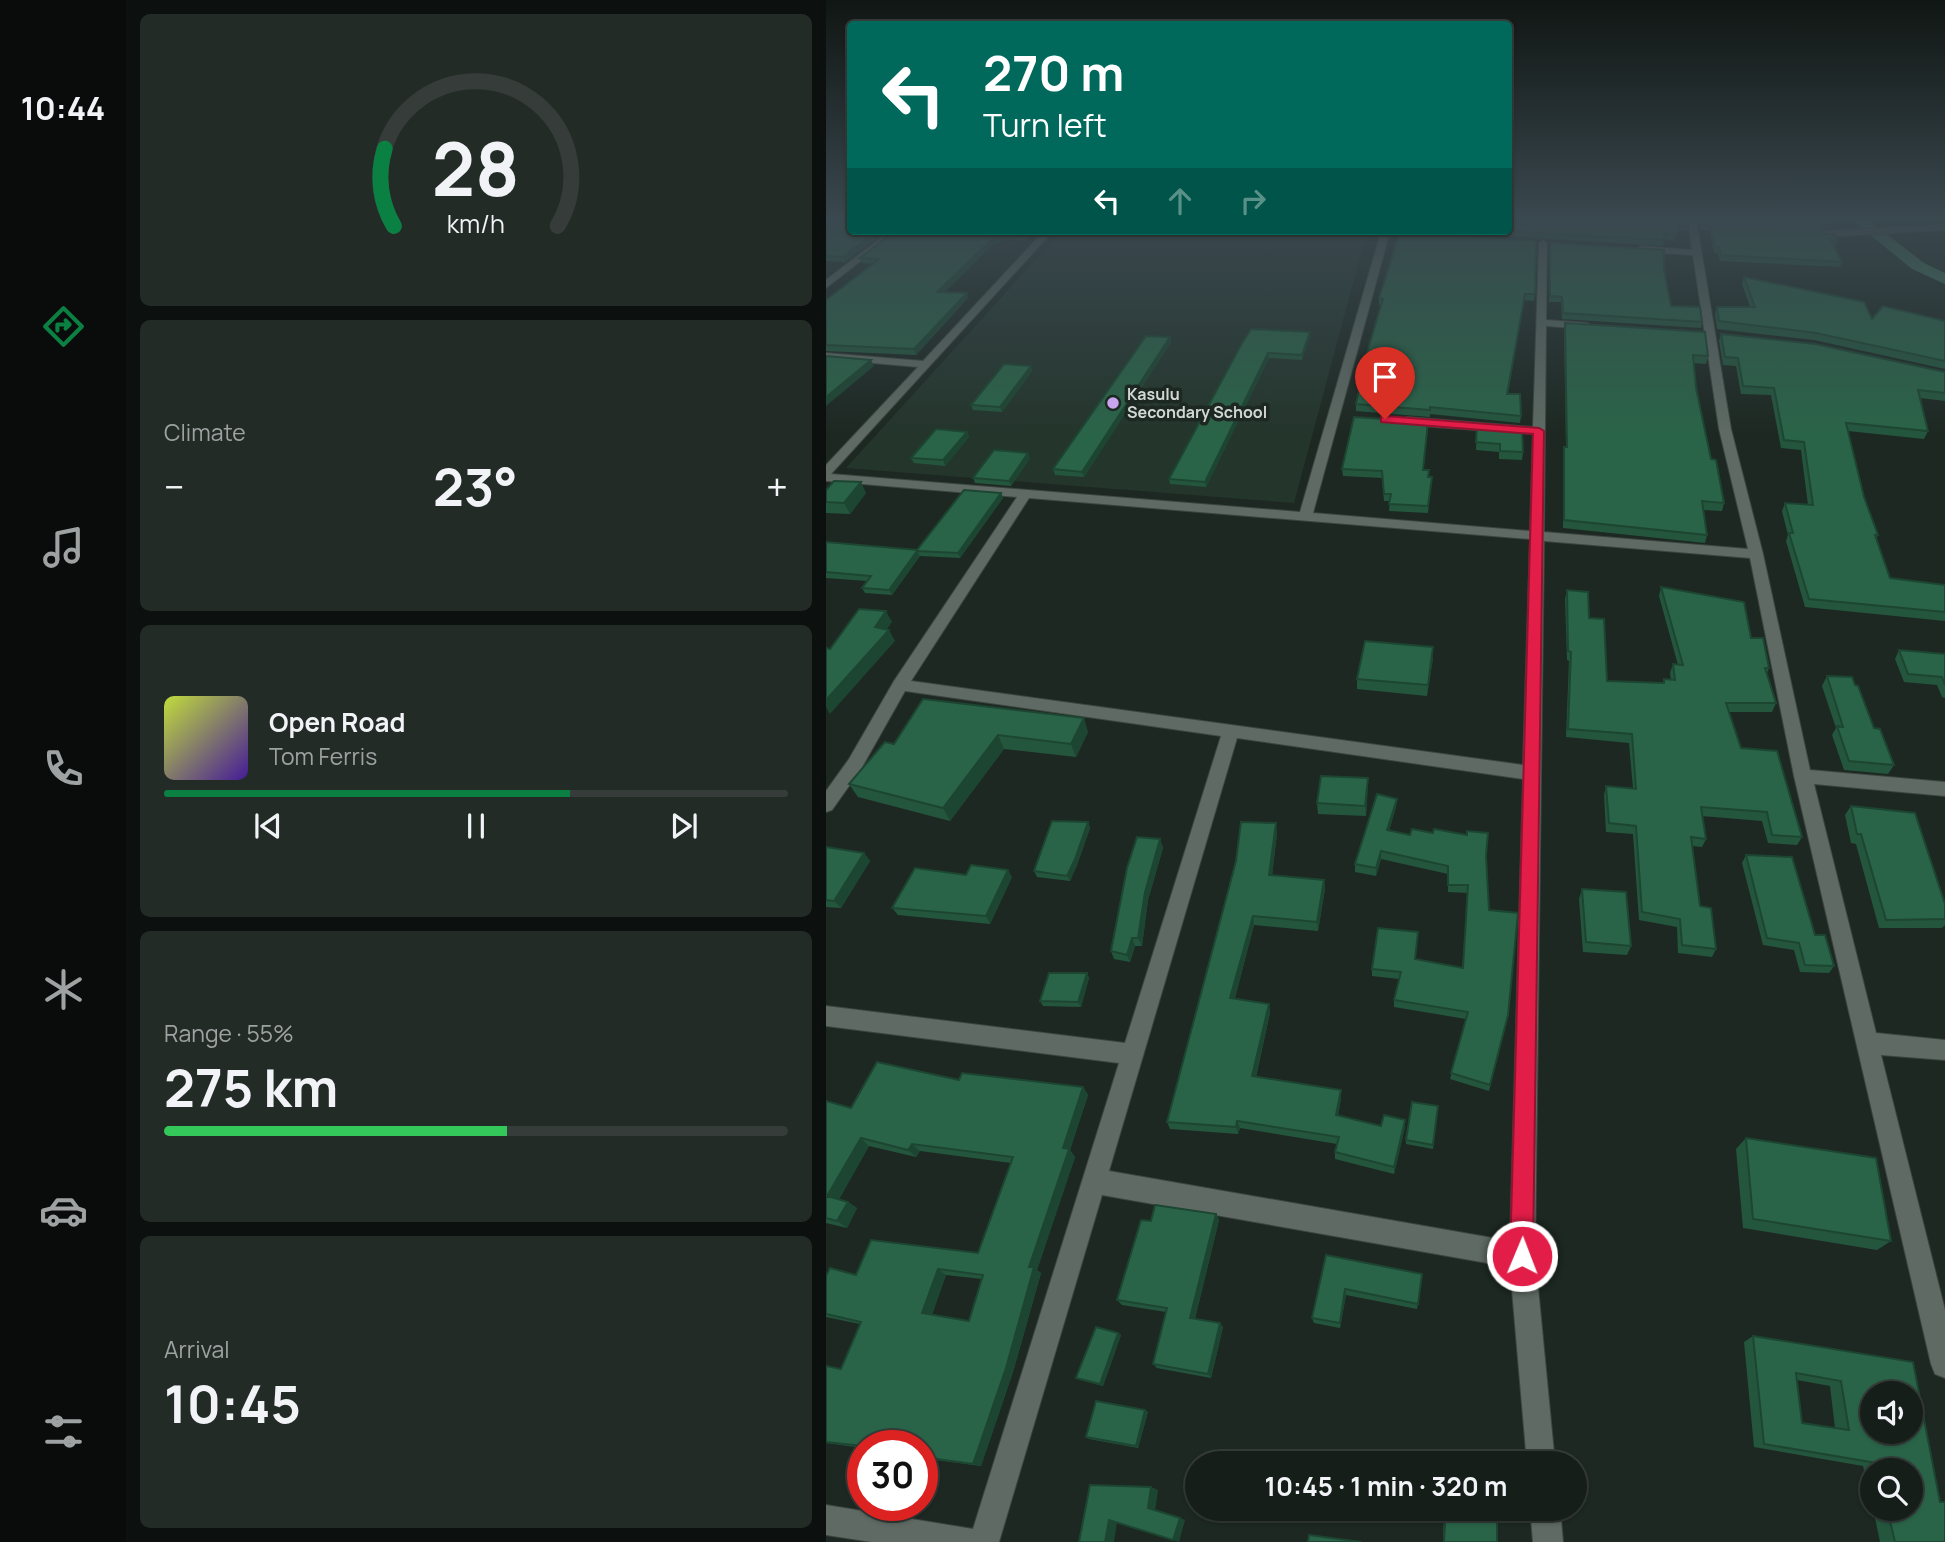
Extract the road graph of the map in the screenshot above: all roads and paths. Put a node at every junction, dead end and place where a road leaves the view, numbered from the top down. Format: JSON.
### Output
{"nodes":[{"id":1,"x":994,"y":291,"type":"edge"},
{"id":2,"x":1369,"y":291,"type":"edge"},
{"id":3,"x":1542,"y":291,"type":"edge"},
{"id":4,"x":1703,"y":291,"type":"edge"},
{"id":5,"x":1541,"y":323,"type":"junction"},
{"id":6,"x":1593,"y":326,"type":"edge"},
{"id":7,"x":826,"y":356,"type":"edge"},
{"id":8,"x":926,"y":364,"type":"junction"},
{"id":9,"x":1334,"y":416,"type":"junction"},
{"id":10,"x":1348,"y":417,"type":"dead end"},
{"id":11,"x":1389,"y":420,"type":"edge"},
{"id":12,"x":1539,"y":431,"type":"junction"},
{"id":13,"x":826,"y":472,"type":"edge"},
{"id":14,"x":826,"y":477,"type":"edge"},
{"id":15,"x":1025,"y":494,"type":"junction"},
{"id":16,"x":1305,"y":518,"type":"junction"},
{"id":17,"x":1536,"y":538,"type":"junction"},
{"id":18,"x":1756,"y":554,"type":"junction"},
{"id":19,"x":900,"y":685,"type":"junction"},
{"id":20,"x":1231,"y":731,"type":"junction"},
{"id":21,"x":1531,"y":773,"type":"junction"},
{"id":22,"x":1803,"y":776,"type":"junction"},
{"id":23,"x":1945,"y":789,"type":"edge"},
{"id":24,"x":826,"y":805,"type":"edge"},
{"id":25,"x":826,"y":1016,"type":"edge"},
{"id":26,"x":1867,"y":1043,"type":"junction"},
{"id":27,"x":1945,"y":1050,"type":"edge"},
{"id":28,"x":1133,"y":1054,"type":"junction"},
{"id":29,"x":1094,"y":1181,"type":"junction"},
{"id":30,"x":1522,"y":1256,"type":"junction"},
{"id":31,"x":1945,"y":1364,"type":"edge"},
{"id":32,"x":1540,"y":1451,"type":"edge"},
{"id":33,"x":826,"y":1520,"type":"edge"},
{"id":34,"x":1546,"y":1521,"type":"edge"},
{"id":35,"x":968,"y":1542,"type":"edge"},
{"id":36,"x":984,"y":1542,"type":"edge"},
{"id":37,"x":1548,"y":1542,"type":"edge"}],
"edges":[{"from":1,"to":8,"type":"street"},
{"from":2,"to":9,"type":"street"},
{"from":3,"to":5,"type":"street"},
{"from":4,"to":18,"type":"street"},
{"from":5,"to":6,"type":"street"},
{"from":5,"to":12,"type":"street"},
{"from":7,"to":8,"type":"street"},
{"from":8,"to":13,"type":"street"},
{"from":9,"to":10,"type":"street"},
{"from":9,"to":16,"type":"street"},
{"from":11,"to":12,"type":"street"},
{"from":12,"to":17,"type":"street"},
{"from":14,"to":15,"type":"street"},
{"from":15,"to":16,"type":"street"},
{"from":15,"to":19,"type":"street"},
{"from":16,"to":17,"type":"street"},
{"from":17,"to":18,"type":"street"},
{"from":17,"to":21,"type":"street"},
{"from":18,"to":22,"type":"street"},
{"from":19,"to":20,"type":"street"},
{"from":19,"to":24,"type":"street"},
{"from":20,"to":21,"type":"street"},
{"from":20,"to":28,"type":"street"},
{"from":21,"to":30,"type":"street"},
{"from":22,"to":23,"type":"street"},
{"from":22,"to":26,"type":"street"},
{"from":25,"to":28,"type":"street"},
{"from":26,"to":27,"type":"street"},
{"from":26,"to":31,"type":"street"},
{"from":28,"to":29,"type":"street"},
{"from":29,"to":30,"type":"street"},
{"from":29,"to":36,"type":"street"},
{"from":30,"to":32,"type":"street"},
{"from":33,"to":35,"type":"street"},
{"from":34,"to":37,"type":"street"}]}
